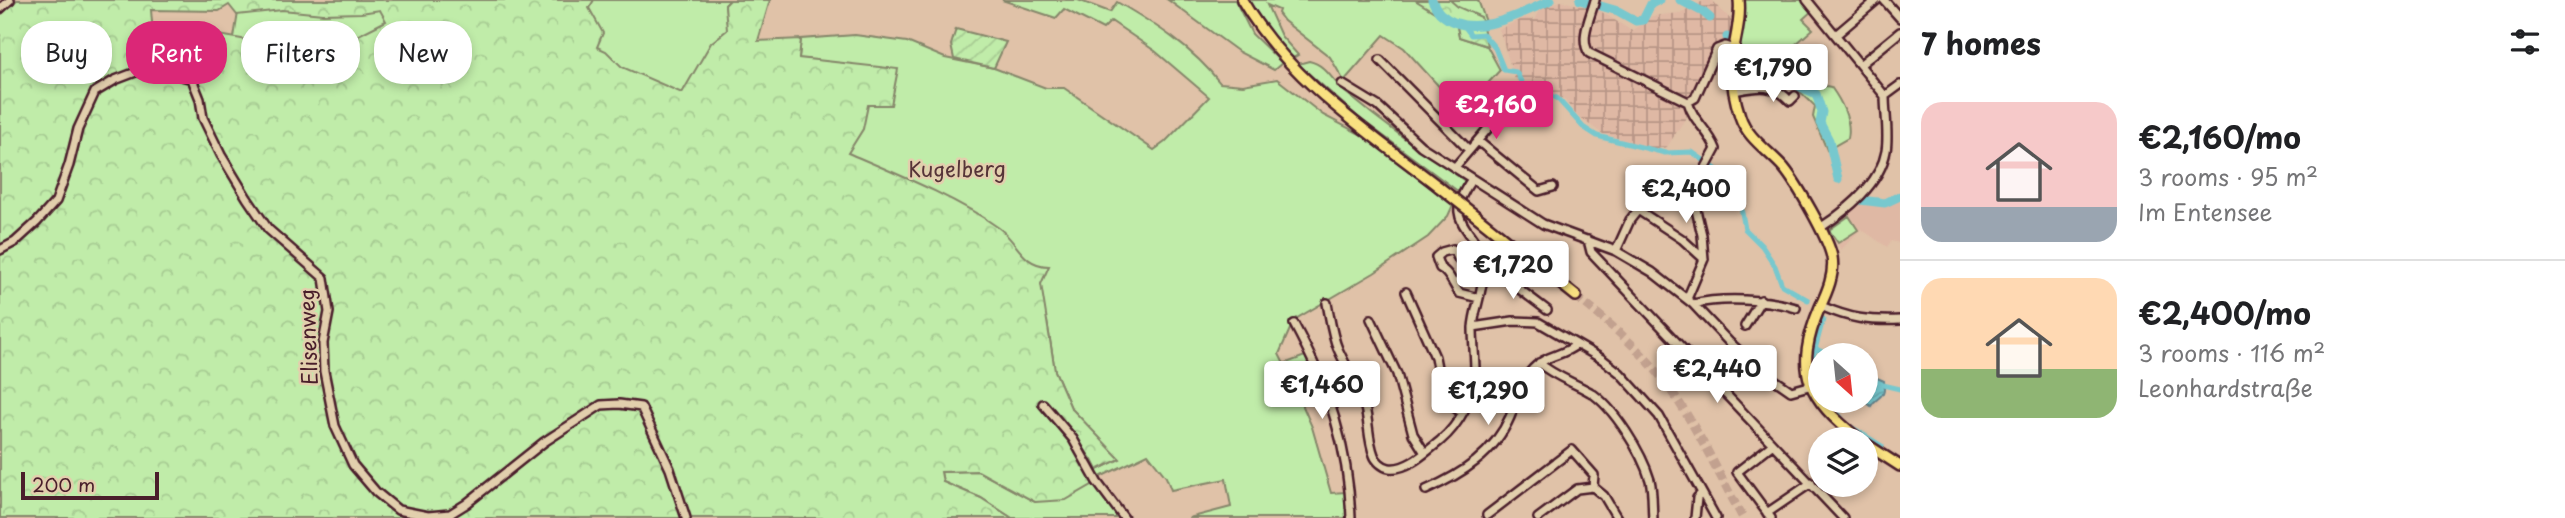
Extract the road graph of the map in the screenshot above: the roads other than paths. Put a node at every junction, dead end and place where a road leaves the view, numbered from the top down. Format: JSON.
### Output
{"nodes":[{"id":1,"x":10,"y":0,"type":"edge"},
{"id":2,"x":1241,"y":0,"type":"edge"},
{"id":3,"x":1595,"y":0,"type":"edge"},
{"id":4,"x":1739,"y":0,"type":"edge"},
{"id":5,"x":1807,"y":0,"type":"edge"},
{"id":6,"x":1877,"y":0,"type":"edge"},
{"id":7,"x":1884,"y":0,"type":"edge"},
{"id":8,"x":0,"y":9,"type":"edge"},
{"id":9,"x":1900,"y":18,"type":"edge"},
{"id":10,"x":1900,"y":32,"type":"edge"},
{"id":11,"x":1837,"y":34,"type":"junction"},
{"id":12,"x":1731,"y":50,"type":"junction"},
{"id":13,"x":1380,"y":60,"type":"dead end"},
{"id":14,"x":1861,"y":64,"type":"junction"},
{"id":15,"x":1342,"y":84,"type":"dead end"},
{"id":16,"x":1900,"y":85,"type":"edge"},
{"id":17,"x":1734,"y":91,"type":"junction"},
{"id":18,"x":1885,"y":96,"type":"junction"},
{"id":19,"x":1515,"y":97,"type":"dead end"},
{"id":20,"x":1793,"y":101,"type":"dead end"},
{"id":21,"x":1688,"y":102,"type":"junction"},
{"id":22,"x":1478,"y":141,"type":"junction"},
{"id":23,"x":1469,"y":150,"type":"junction"},
{"id":24,"x":1455,"y":167,"type":"junction"},
{"id":25,"x":1472,"y":179,"type":"junction"},
{"id":26,"x":1553,"y":187,"type":"dead end"},
{"id":27,"x":1819,"y":228,"type":"junction"},
{"id":28,"x":1588,"y":240,"type":"junction"},
{"id":29,"x":0,"y":250,"type":"edge"},
{"id":30,"x":1616,"y":251,"type":"junction"},
{"id":31,"x":1704,"y":259,"type":"junction"},
{"id":32,"x":1483,"y":270,"type":"junction"},
{"id":33,"x":1454,"y":285,"type":"junction"},
{"id":34,"x":1406,"y":292,"type":"dead end"},
{"id":35,"x":1576,"y":296,"type":"tunnel mouth"},
{"id":36,"x":1479,"y":298,"type":"junction"},
{"id":37,"x":1761,"y":300,"type":"junction"},
{"id":38,"x":1690,"y":301,"type":"junction"},
{"id":39,"x":1327,"y":303,"type":"dead end"},
{"id":40,"x":1821,"y":306,"type":"junction"},
{"id":41,"x":1796,"y":307,"type":"dead end"},
{"id":42,"x":1548,"y":310,"type":"dead end"},
{"id":43,"x":1371,"y":319,"type":"dead end"},
{"id":44,"x":1900,"y":320,"type":"edge"},
{"id":45,"x":1294,"y":324,"type":"dead end"},
{"id":46,"x":1745,"y":326,"type":"dead end"},
{"id":47,"x":1473,"y":327,"type":"junction"},
{"id":48,"x":1809,"y":343,"type":"edge"},
{"id":49,"x":1576,"y":345,"type":"junction"},
{"id":50,"x":1808,"y":345,"type":"edge"},
{"id":51,"x":1539,"y":363,"type":"junction"},
{"id":52,"x":1808,"y":381,"type":"edge"},
{"id":53,"x":1356,"y":383,"type":"junction"},
{"id":54,"x":1808,"y":386,"type":"edge"},
{"id":55,"x":1327,"y":396,"type":"junction"},
{"id":56,"x":1043,"y":404,"type":"dead end"},
{"id":57,"x":1462,"y":413,"type":"junction"},
{"id":58,"x":1829,"y":413,"type":"edge"},
{"id":59,"x":1845,"y":427,"type":"edge"},
{"id":60,"x":1773,"y":444,"type":"junction"},
{"id":61,"x":1878,"y":450,"type":"edge"},
{"id":62,"x":1425,"y":453,"type":"junction"},
{"id":63,"x":1898,"y":461,"type":"edge"},
{"id":64,"x":1808,"y":480,"type":"edge"},
{"id":65,"x":1808,"y":485,"type":"edge"},
{"id":66,"x":1593,"y":486,"type":"junction"},
{"id":67,"x":1426,"y":490,"type":"dead end"},
{"id":68,"x":1702,"y":493,"type":"junction"},
{"id":69,"x":1824,"y":497,"type":"edge"},
{"id":70,"x":1487,"y":514,"type":"dead end"},
{"id":71,"x":1769,"y":515,"type":"edge"},
{"id":72,"x":686,"y":518,"type":"edge"},
{"id":73,"x":1124,"y":518,"type":"edge"},
{"id":74,"x":1351,"y":518,"type":"edge"},
{"id":75,"x":1538,"y":518,"type":"edge"},
{"id":76,"x":1617,"y":518,"type":"edge"},
{"id":77,"x":1653,"y":518,"type":"edge"},
{"id":78,"x":1695,"y":518,"type":"edge"},
{"id":79,"x":1716,"y":518,"type":"edge"},
{"id":80,"x":1843,"y":518,"type":"edge"}],
"edges":[{"from":1,"to":8,"type":"street"},
{"from":2,"to":35,"type":"main road","bridge":true},
{"from":3,"to":21,"type":"street"},
{"from":4,"to":12,"type":"main road"},
{"from":5,"to":11,"type":"street"},
{"from":6,"to":11,"type":"street"},
{"from":7,"to":9,"type":"street"},
{"from":10,"to":14,"type":"street"},
{"from":11,"to":14,"type":"street"},
{"from":12,"to":17,"type":"main road"},
{"from":12,"to":21,"type":"street"},
{"from":13,"to":23,"type":"street"},
{"from":14,"to":18,"type":"street"},
{"from":15,"to":24,"type":"street"},
{"from":16,"to":18,"type":"street"},
{"from":17,"to":20,"type":"street"},
{"from":17,"to":27,"type":"main road"},
{"from":18,"to":27,"type":"street"},
{"from":19,"to":22,"type":"street"},
{"from":21,"to":31,"type":"street"},
{"from":22,"to":23,"type":"street"},
{"from":22,"to":26,"type":"street"},
{"from":23,"to":24,"type":"street"},
{"from":24,"to":25,"type":"street"},
{"from":25,"to":28,"type":"street"},
{"from":25,"to":32,"type":"street"},
{"from":27,"to":40,"type":"main road"},
{"from":28,"to":30,"type":"street"},
{"from":28,"to":60,"type":"street"},
{"from":29,"to":72,"type":"street","name":"Elisenweg"},
{"from":30,"to":31,"type":"street"},
{"from":30,"to":38,"type":"street"},
{"from":31,"to":38,"type":"street"},
{"from":32,"to":36,"type":"street"},
{"from":32,"to":42,"type":"street"},
{"from":33,"to":33,"type":"street"},
{"from":33,"to":36,"type":"street"},
{"from":34,"to":57,"type":"street"},
{"from":36,"to":47,"type":"street"},
{"from":37,"to":38,"type":"street"},
{"from":37,"to":41,"type":"street"},
{"from":37,"to":46,"type":"street"},
{"from":38,"to":54,"type":"street"},
{"from":39,"to":53,"type":"street"},
{"from":40,"to":44,"type":"street"},
{"from":40,"to":48,"type":"main road"},
{"from":43,"to":62,"type":"street"},
{"from":45,"to":55,"type":"street"},
{"from":47,"to":49,"type":"street"},
{"from":47,"to":57,"type":"street"},
{"from":49,"to":51,"type":"street"},
{"from":49,"to":68,"type":"street"},
{"from":50,"to":52,"type":"main road"},
{"from":51,"to":67,"type":"street"},
{"from":51,"to":77,"type":"street"},
{"from":53,"to":55,"type":"street"},
{"from":53,"to":62,"type":"street"},
{"from":55,"to":74,"type":"street"},
{"from":56,"to":73,"type":"street"},
{"from":57,"to":62,"type":"street"},
{"from":58,"to":59,"type":"main road"},
{"from":60,"to":64,"type":"street"},
{"from":60,"to":71,"type":"street"},
{"from":61,"to":63,"type":"main road"},
{"from":65,"to":71,"type":"street"},
{"from":66,"to":70,"type":"street"},
{"from":66,"to":75,"type":"street"},
{"from":66,"to":76,"type":"street"},
{"from":68,"to":78,"type":"street"},
{"from":68,"to":79,"type":"street"},
{"from":69,"to":80,"type":"street"}]}
